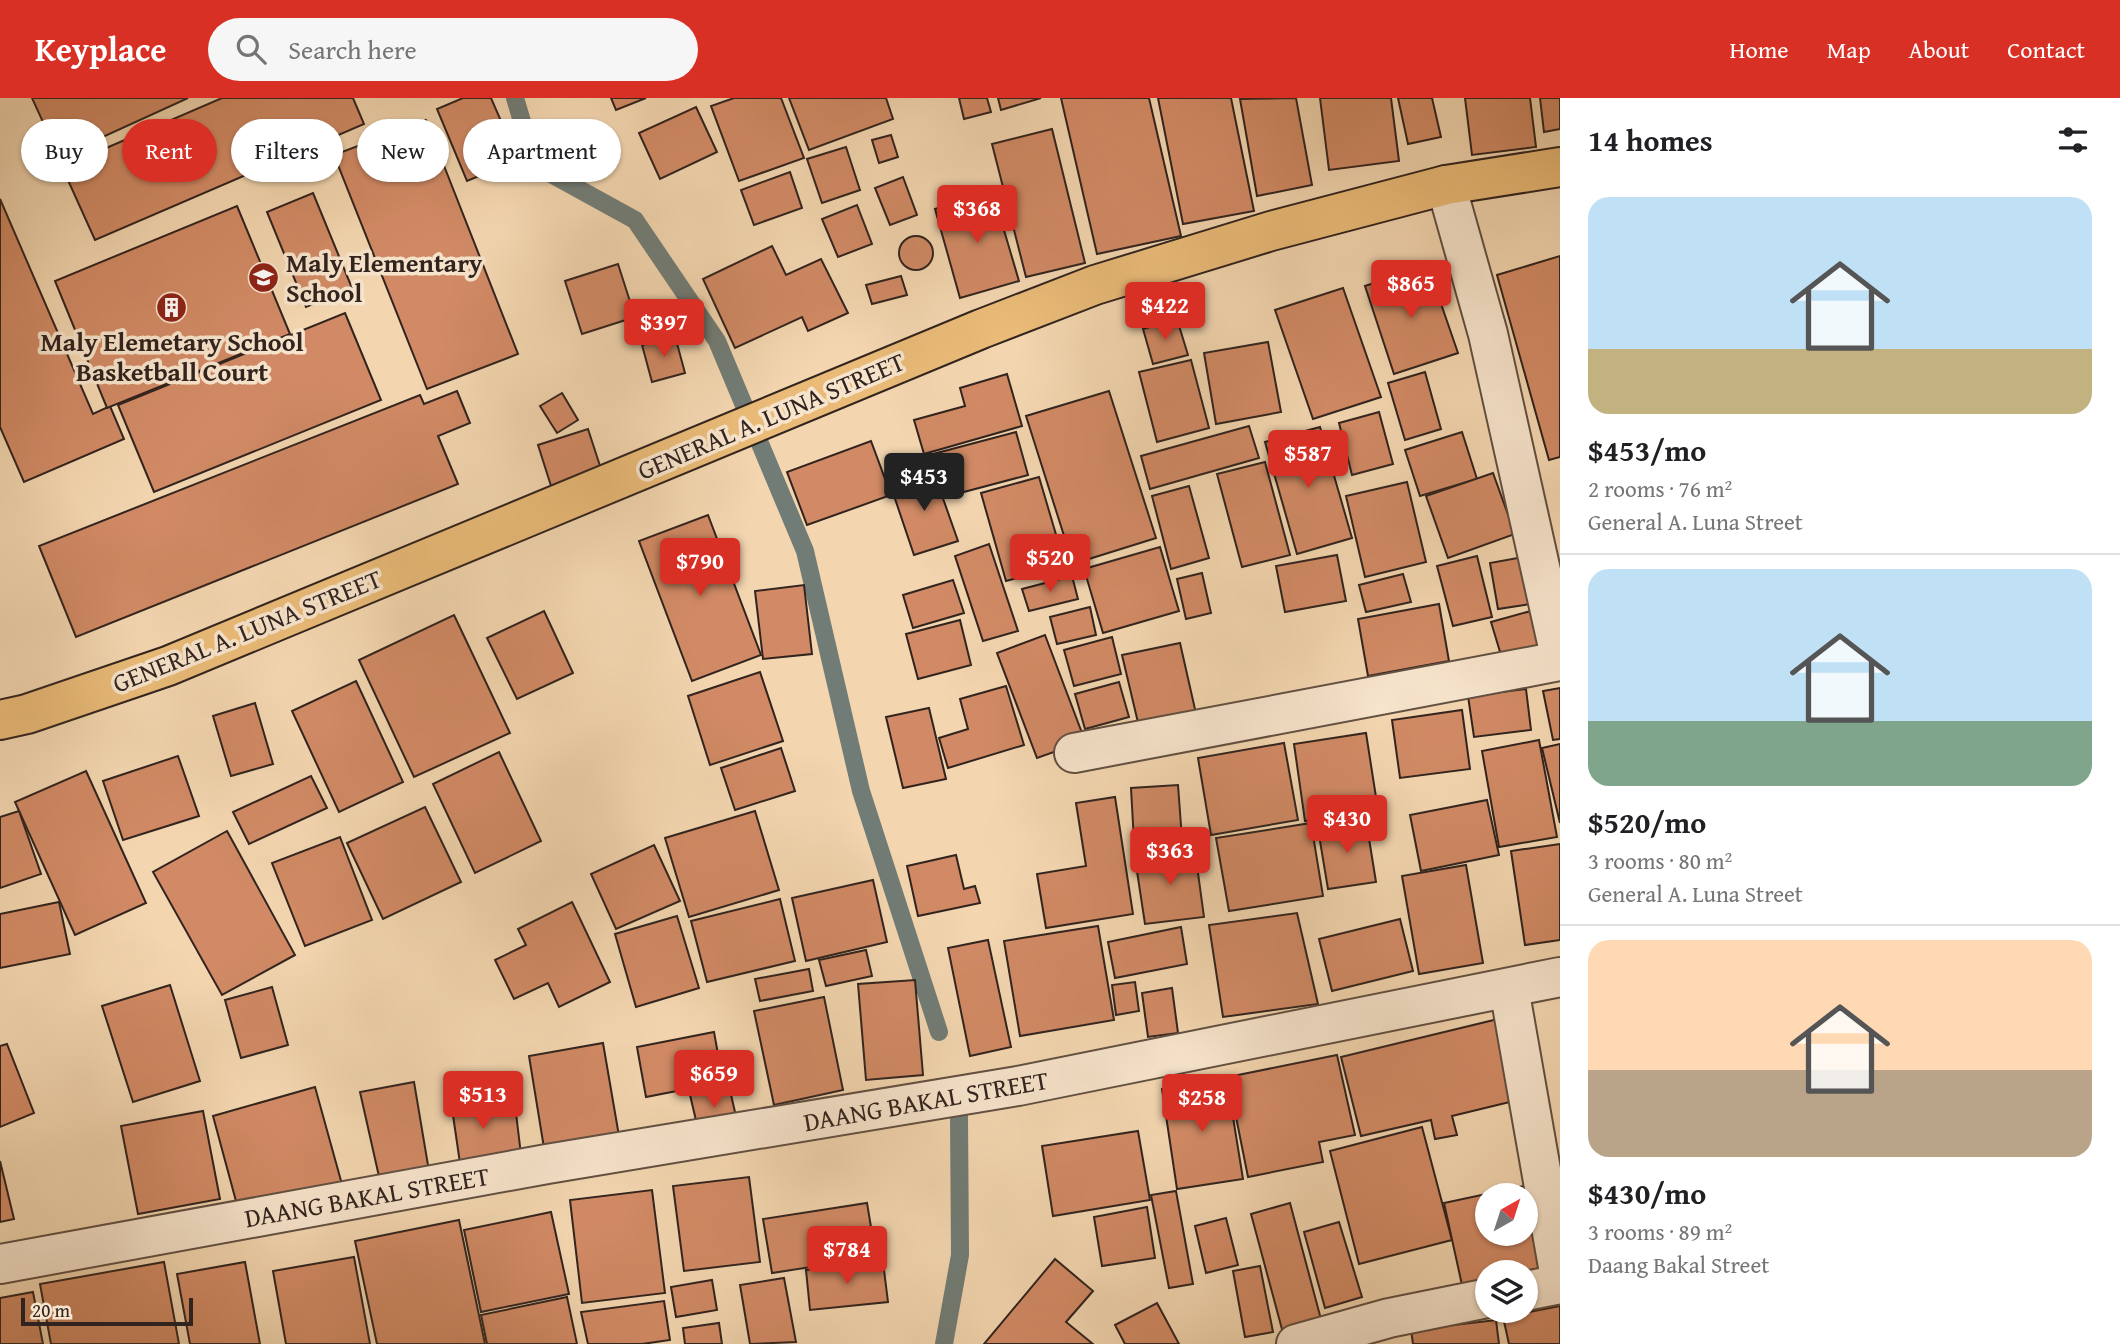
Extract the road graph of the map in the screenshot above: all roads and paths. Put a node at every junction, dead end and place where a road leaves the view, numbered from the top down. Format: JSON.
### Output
{"nodes":[{"id":1,"x":1560,"y":167,"type":"edge"},
{"id":2,"x":1446,"y":185,"type":"junction"},
{"id":3,"x":1560,"y":658,"type":"edge"},
{"id":4,"x":0,"y":720,"type":"edge"},
{"id":5,"x":1074,"y":753,"type":"dead end"},
{"id":6,"x":1560,"y":977,"type":"edge"},
{"id":7,"x":1509,"y":988,"type":"junction"},
{"id":8,"x":0,"y":1264,"type":"edge"},
{"id":9,"x":1560,"y":1278,"type":"edge"},
{"id":10,"x":1560,"y":1284,"type":"edge"},
{"id":11,"x":1538,"y":1289,"type":"edge"},
{"id":12,"x":1475,"y":1302,"type":"edge"},
{"id":13,"x":1391,"y":1331,"type":"edge"},
{"id":14,"x":1296,"y":1344,"type":"edge"}],
"edges":[{"from":1,"to":2,"type":"main road","name":"GENERAL A. LUNA STREET"},
{"from":2,"to":3,"type":"street"},
{"from":2,"to":4,"type":"main road","name":"GENERAL A. LUNA STREET"},
{"from":3,"to":5,"type":"street"},
{"from":6,"to":7,"type":"street","name":"DAANG BAKAL STREET"},
{"from":7,"to":8,"type":"street","name":"DAANG BAKAL STREET"},
{"from":7,"to":9,"type":"street"},
{"from":10,"to":11,"type":"street"},
{"from":12,"to":13,"type":"street"},
{"from":13,"to":14,"type":"street"}]}
